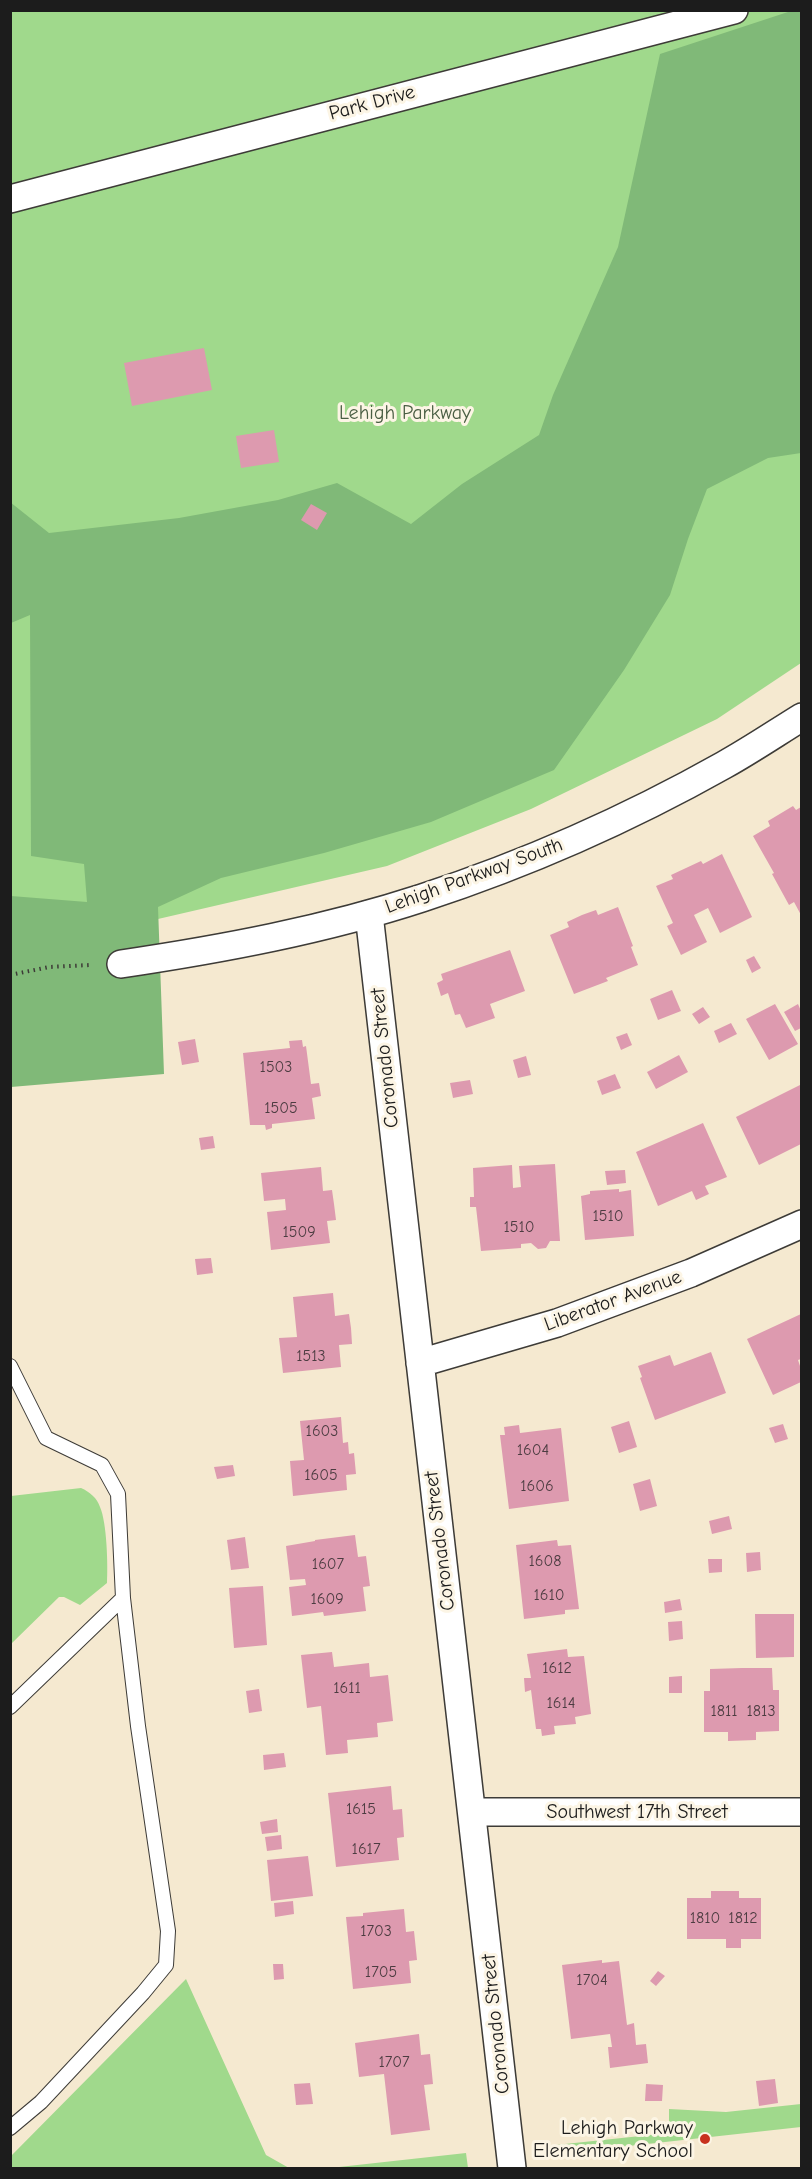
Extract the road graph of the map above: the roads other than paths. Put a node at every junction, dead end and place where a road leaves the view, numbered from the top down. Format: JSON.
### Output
{"nodes":[{"id":1,"x":734,"y":10,"type":"edge"},
{"id":2,"x":10,"y":199,"type":"edge"},
{"id":3,"x":801,"y":717,"type":"edge"},
{"id":4,"x":369,"y":914,"type":"junction"},
{"id":5,"x":121,"y":964,"type":"road end"},
{"id":6,"x":801,"y":1224,"type":"edge"},
{"id":7,"x":420,"y":1363,"type":"junction"},
{"id":8,"x":10,"y":1366,"type":"edge"},
{"id":9,"x":123,"y":1598,"type":"junction"},
{"id":10,"x":10,"y":1707,"type":"edge"},
{"id":11,"x":472,"y":1812,"type":"junction"},
{"id":12,"x":801,"y":1812,"type":"edge"},
{"id":13,"x":10,"y":2128,"type":"edge"},
{"id":14,"x":512,"y":2169,"type":"edge"}],
"edges":[{"from":1,"to":2,"type":"street","name":"Park Drive"},
{"from":3,"to":4,"type":"street","name":"Lehigh Parkway South"},
{"from":4,"to":5,"type":"street","name":"Lehigh Parkway South"},
{"from":4,"to":7,"type":"street","name":"Coronado Street"},
{"from":6,"to":7,"type":"street","name":"Liberator Avenue"},
{"from":7,"to":11,"type":"street","name":"Coronado Street"},
{"from":8,"to":9,"type":"lane"},
{"from":9,"to":10,"type":"lane"},
{"from":9,"to":13,"type":"lane"},
{"from":11,"to":12,"type":"street","name":"Southwest 17th Street"},
{"from":11,"to":14,"type":"street","name":"Coronado Street"}]}
